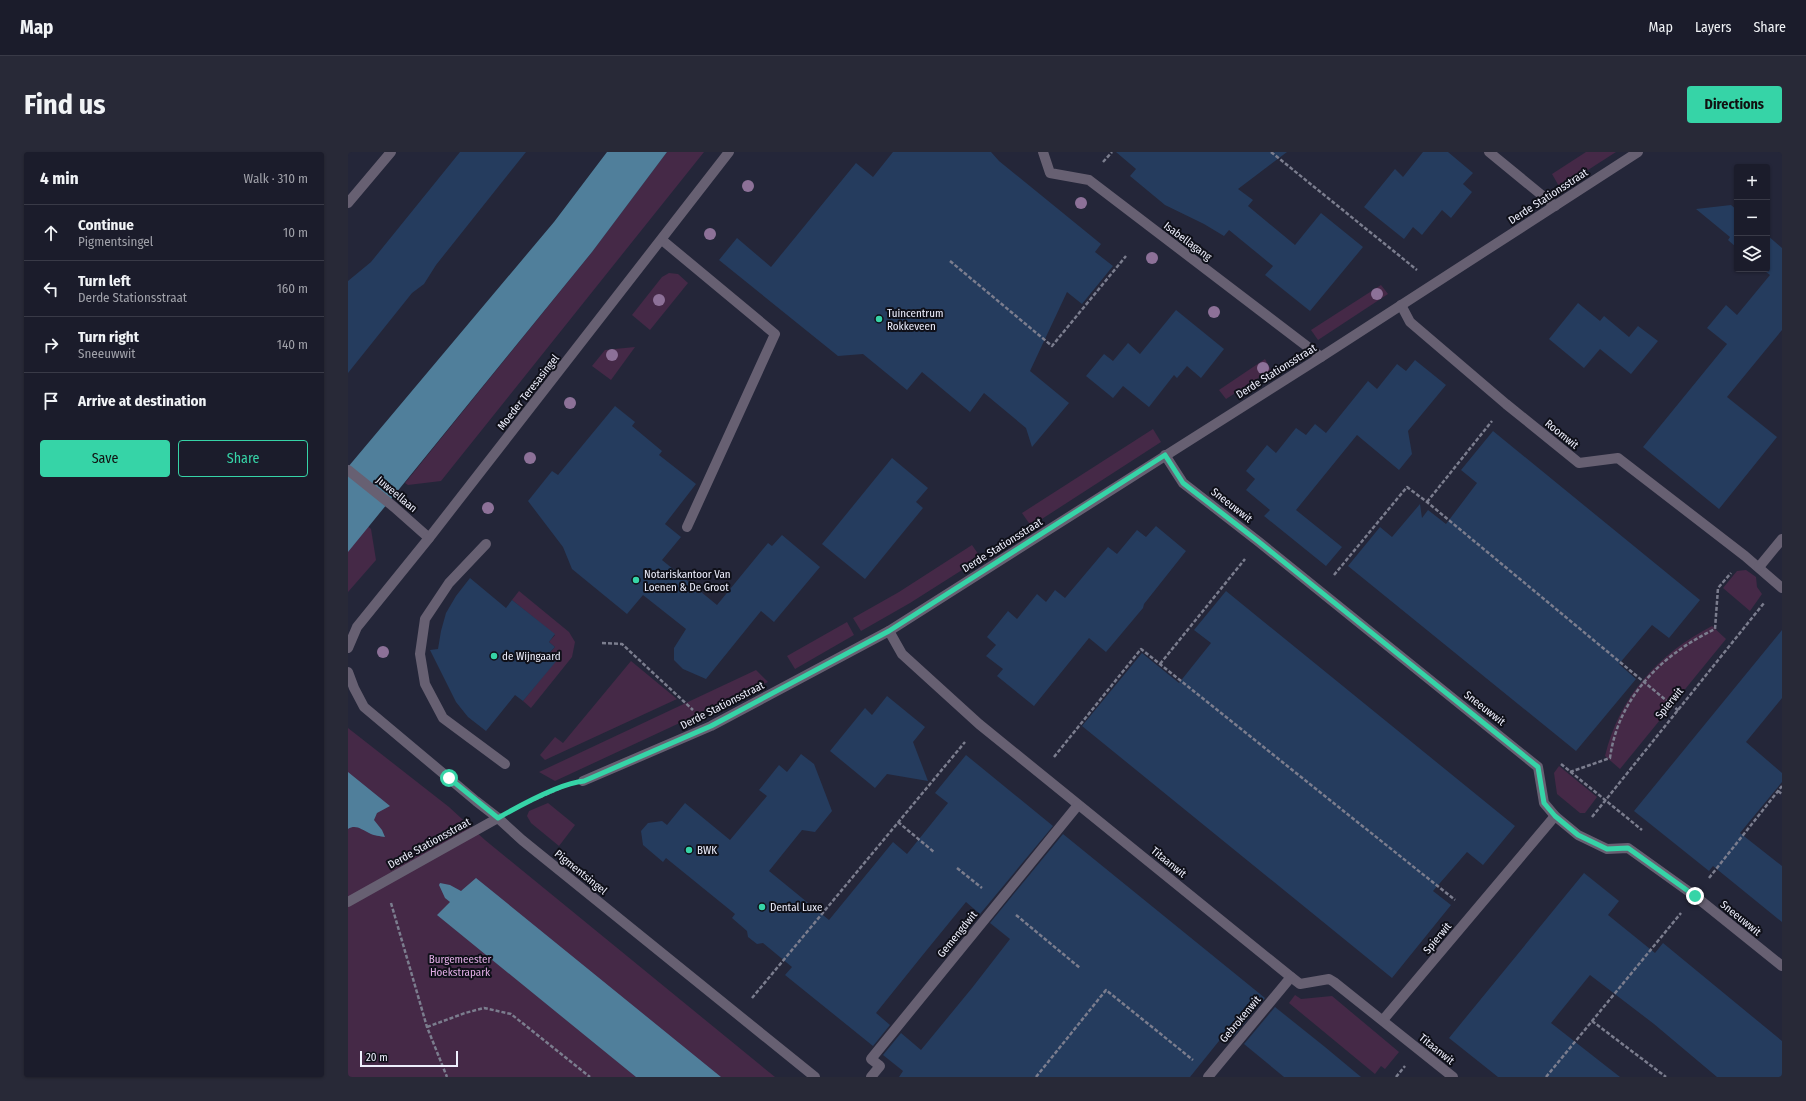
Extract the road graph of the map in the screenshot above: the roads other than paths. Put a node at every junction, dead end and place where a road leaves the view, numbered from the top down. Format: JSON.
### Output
{"nodes":[{"id":1,"x":391,"y":152,"type":"edge"},
{"id":2,"x":729,"y":152,"type":"edge"},
{"id":3,"x":1043,"y":152,"type":"edge"},
{"id":4,"x":1489,"y":152,"type":"edge"},
{"id":5,"x":1638,"y":152,"type":"edge"},
{"id":6,"x":348,"y":203,"type":"edge"},
{"id":7,"x":1555,"y":206,"type":"junction"},
{"id":8,"x":662,"y":240,"type":"junction"},
{"id":9,"x":1401,"y":305,"type":"junction"},
{"id":10,"x":1321,"y":357,"type":"junction"},
{"id":11,"x":1165,"y":455,"type":"junction"},
{"id":12,"x":348,"y":470,"type":"edge"},
{"id":13,"x":687,"y":527,"type":"dead end"},
{"id":14,"x":429,"y":538,"type":"junction"},
{"id":15,"x":1782,"y":539,"type":"edge"},
{"id":16,"x":486,"y":544,"type":"dead end"},
{"id":17,"x":1759,"y":567,"type":"junction"},
{"id":18,"x":1780,"y":587,"type":"edge"},
{"id":19,"x":889,"y":631,"type":"junction"},
{"id":20,"x":348,"y":648,"type":"edge"},
{"id":21,"x":348,"y":672,"type":"edge"},
{"id":22,"x":505,"y":764,"type":"dead end"},
{"id":23,"x":584,"y":781,"type":"road end"},
{"id":24,"x":1078,"y":805,"type":"junction"},
{"id":25,"x":1555,"y":816,"type":"junction"},
{"id":26,"x":498,"y":818,"type":"junction"},
{"id":27,"x":348,"y":902,"type":"edge"},
{"id":28,"x":1782,"y":966,"type":"edge"},
{"id":29,"x":1291,"y":977,"type":"junction"},
{"id":30,"x":1383,"y":1020,"type":"junction"},
{"id":31,"x":1209,"y":1076,"type":"edge"},
{"id":32,"x":815,"y":1077,"type":"edge"},
{"id":33,"x":871,"y":1077,"type":"edge"},
{"id":34,"x":1453,"y":1077,"type":"edge"}],
"edges":[{"from":1,"to":6,"type":"street"},
{"from":2,"to":8,"type":"street","name":"Moeder Teresasingel"},
{"from":3,"to":10,"type":"street","name":"Isabellagang"},
{"from":4,"to":7,"type":"street"},
{"from":5,"to":7,"type":"street","name":"Derde Stationsstraat"},
{"from":7,"to":9,"type":"street","name":"Derde Stationsstraat"},
{"from":8,"to":13,"type":"street"},
{"from":8,"to":14,"type":"street","name":"Moeder Teresasingel"},
{"from":9,"to":10,"type":"street","name":"Derde Stationsstraat"},
{"from":9,"to":17,"type":"street","name":"Roomwit"},
{"from":10,"to":11,"type":"street","name":"Derde Stationsstraat"},
{"from":11,"to":19,"type":"street","name":"Derde Stationsstraat"},
{"from":11,"to":25,"type":"street","name":"Sneeuwwit"},
{"from":12,"to":14,"type":"street","name":"Juweellaan"},
{"from":14,"to":20,"type":"street","name":"Moeder Teresasingel"},
{"from":15,"to":17,"type":"street"},
{"from":16,"to":22,"type":"street"},
{"from":17,"to":18,"type":"street","name":"Roomwit"},
{"from":19,"to":23,"type":"street","name":"Derde Stationsstraat"},
{"from":19,"to":24,"type":"street","name":"Titaanwit"},
{"from":21,"to":26,"type":"street","name":"Pigmentsingel"},
{"from":24,"to":29,"type":"street","name":"Titaanwit"},
{"from":24,"to":33,"type":"street","name":"Gemengdwit"},
{"from":25,"to":28,"type":"street","name":"Sneeuwwit"},
{"from":25,"to":30,"type":"street","name":"Spierwit"},
{"from":26,"to":27,"type":"street","name":"Derde Stationsstraat"},
{"from":26,"to":32,"type":"street","name":"Pigmentsingel"},
{"from":29,"to":30,"type":"street","name":"Titaanwit"},
{"from":29,"to":31,"type":"street","name":"Gebrokenwit"},
{"from":30,"to":34,"type":"street","name":"Titaanwit"}]}
